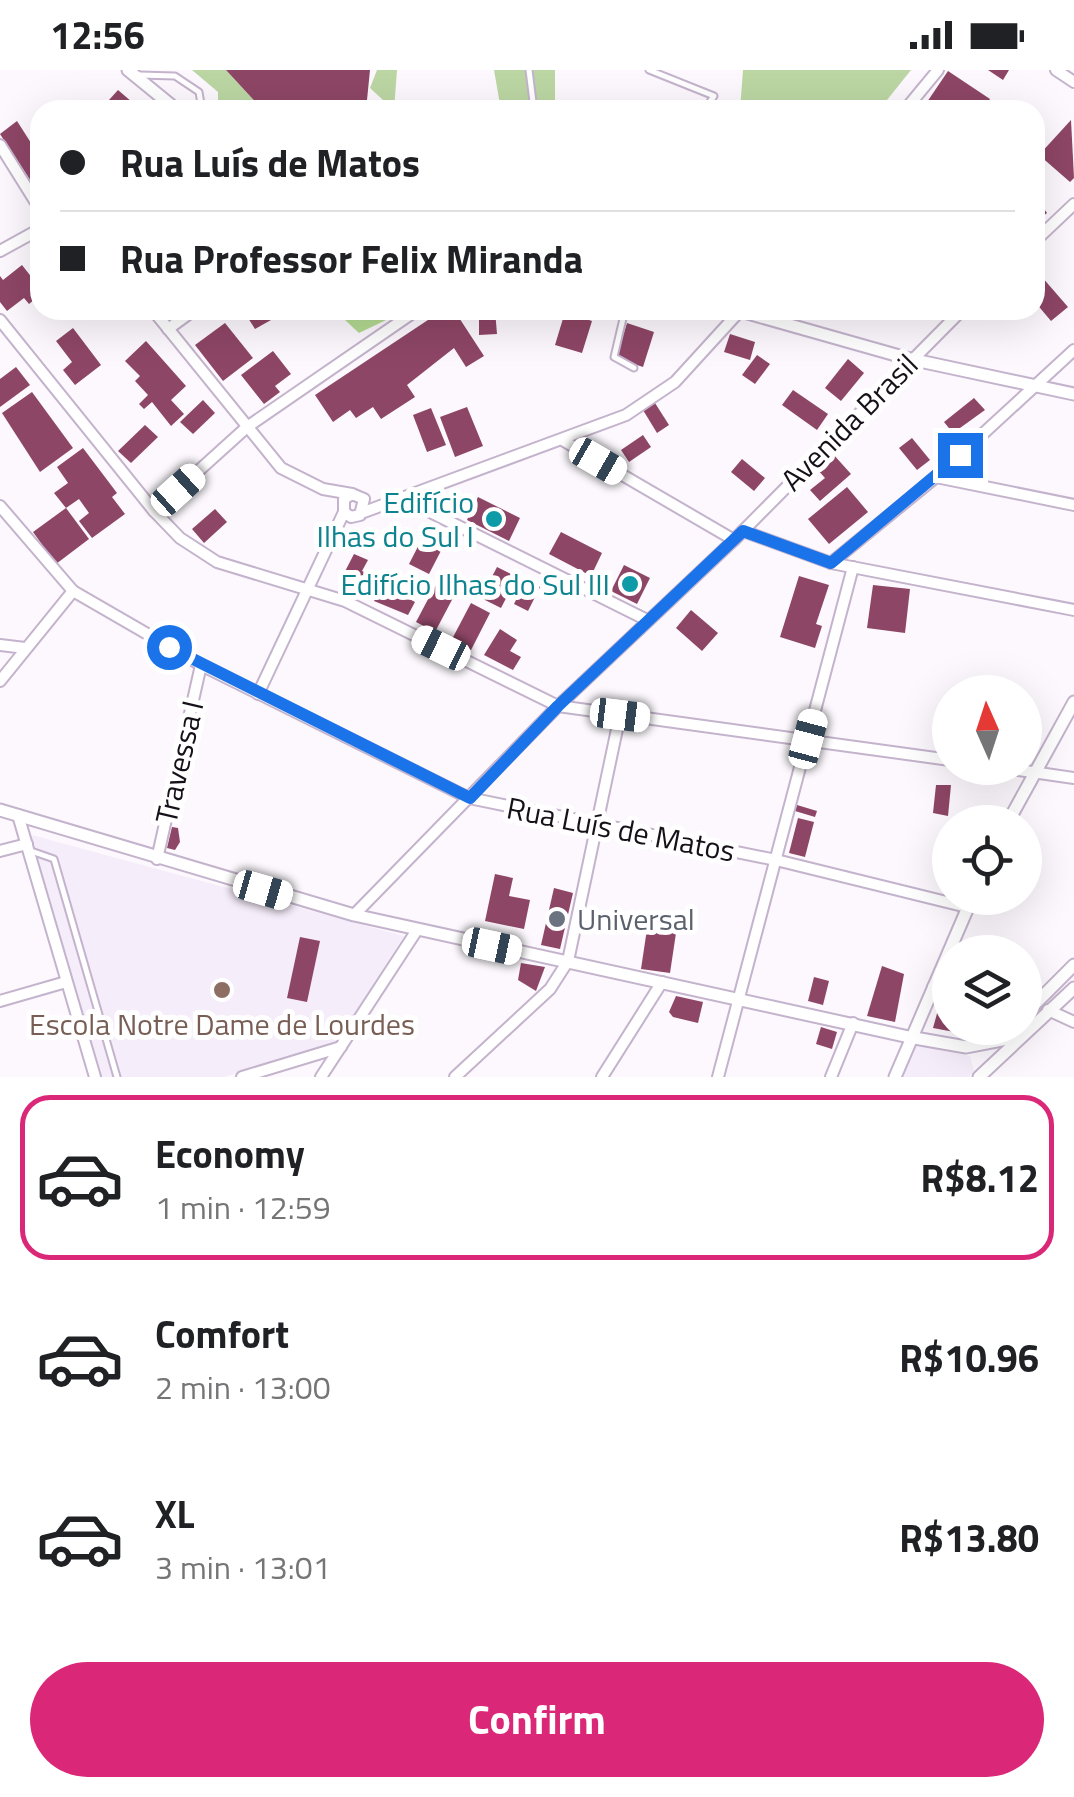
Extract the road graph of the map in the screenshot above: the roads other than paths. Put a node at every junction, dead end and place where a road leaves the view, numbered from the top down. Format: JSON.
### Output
{"nodes":[{"id":1,"x":529,"y":70,"type":"edge"},
{"id":2,"x":649,"y":70,"type":"edge"},
{"id":3,"x":938,"y":70,"type":"edge"},
{"id":4,"x":1056,"y":70,"type":"edge"},
{"id":5,"x":131,"y":72,"type":"edge"},
{"id":6,"x":1074,"y":82,"type":"edge"},
{"id":7,"x":165,"y":100,"type":"edge"},
{"id":8,"x":200,"y":100,"type":"edge"},
{"id":9,"x":533,"y":100,"type":"edge"},
{"id":10,"x":711,"y":100,"type":"edge"},
{"id":11,"x":913,"y":100,"type":"edge"},
{"id":12,"x":0,"y":145,"type":"edge"},
{"id":13,"x":30,"y":193,"type":"edge"},
{"id":14,"x":1074,"y":204,"type":"edge"},
{"id":15,"x":1045,"y":232,"type":"edge"},
{"id":16,"x":30,"y":234,"type":"edge"},
{"id":17,"x":0,"y":251,"type":"edge"},
{"id":18,"x":0,"y":320,"type":"edge"},
{"id":19,"x":160,"y":320,"type":"edge"},
{"id":20,"x":180,"y":320,"type":"edge"},
{"id":21,"x":402,"y":320,"type":"edge"},
{"id":22,"x":623,"y":320,"type":"edge"},
{"id":23,"x":730,"y":320,"type":"edge"},
{"id":24,"x":770,"y":320,"type":"edge"},
{"id":25,"x":951,"y":320,"type":"edge"},
{"id":26,"x":168,"y":329,"type":"junction"},
{"id":27,"x":1074,"y":350,"type":"edge"},
{"id":28,"x":910,"y":359,"type":"junction"},
{"id":29,"x":634,"y":368,"type":"dead end"},
{"id":30,"x":1035,"y":387,"type":"junction"},
{"id":31,"x":1074,"y":394,"type":"edge"},
{"id":32,"x":248,"y":428,"type":"junction"},
{"id":33,"x":564,"y":441,"type":"junction"},
{"id":34,"x":936,"y":478,"type":"junction"},
{"id":35,"x":323,"y":489,"type":"junction"},
{"id":36,"x":420,"y":491,"type":"junction"},
{"id":37,"x":356,"y":495,"type":"junction"},
{"id":38,"x":400,"y":498,"type":"junction"},
{"id":39,"x":1074,"y":505,"type":"edge"},
{"id":40,"x":0,"y":506,"type":"edge"},
{"id":41,"x":343,"y":507,"type":"junction"},
{"id":42,"x":429,"y":508,"type":"junction"},
{"id":43,"x":154,"y":511,"type":"junction"},
{"id":44,"x":360,"y":514,"type":"junction"},
{"id":45,"x":335,"y":530,"type":"junction"},
{"id":46,"x":739,"y":536,"type":"junction"},
{"id":47,"x":831,"y":563,"type":"junction"},
{"id":48,"x":854,"y":567,"type":"junction"},
{"id":49,"x":306,"y":589,"type":"junction"},
{"id":50,"x":73,"y":591,"type":"junction"},
{"id":51,"x":1074,"y":610,"type":"edge"},
{"id":52,"x":647,"y":620,"type":"junction"},
{"id":53,"x":0,"y":645,"type":"edge"},
{"id":54,"x":25,"y":648,"type":"junction"},
{"id":55,"x":201,"y":665,"type":"junction"},
{"id":56,"x":0,"y":681,"type":"edge"},
{"id":57,"x":258,"y":694,"type":"junction"},
{"id":58,"x":1074,"y":702,"type":"edge"},
{"id":59,"x":558,"y":706,"type":"junction"},
{"id":60,"x":620,"y":715,"type":"junction"},
{"id":61,"x":808,"y":739,"type":"junction"},
{"id":62,"x":1042,"y":755,"type":"edge"},
{"id":63,"x":932,"y":757,"type":"edge"},
{"id":64,"x":1042,"y":773,"type":"edge"},
{"id":65,"x":1074,"y":778,"type":"edge"},
{"id":66,"x":470,"y":798,"type":"junction"},
{"id":67,"x":0,"y":810,"type":"edge"},
{"id":68,"x":18,"y":816,"type":"junction"},
{"id":69,"x":597,"y":824,"type":"junction"},
{"id":70,"x":27,"y":847,"type":"junction"},
{"id":71,"x":0,"y":851,"type":"edge"},
{"id":72,"x":157,"y":859,"type":"junction"},
{"id":73,"x":776,"y":860,"type":"junction"},
{"id":74,"x":932,"y":894,"type":"edge"},
{"id":75,"x":354,"y":915,"type":"junction"},
{"id":76,"x":417,"y":930,"type":"junction"},
{"id":77,"x":568,"y":961,"type":"junction"},
{"id":78,"x":1074,"y":965,"type":"edge"},
{"id":79,"x":78,"y":981,"type":"junction"},
{"id":80,"x":662,"y":982,"type":"junction"},
{"id":81,"x":1074,"y":988,"type":"edge"},
{"id":82,"x":932,"y":989,"type":"edge"},
{"id":83,"x":1042,"y":995,"type":"edge"},
{"id":84,"x":739,"y":999,"type":"junction"},
{"id":85,"x":0,"y":1001,"type":"edge"},
{"id":86,"x":1048,"y":1010,"type":"junction"},
{"id":87,"x":1042,"y":1014,"type":"edge"},
{"id":88,"x":1074,"y":1022,"type":"edge"},
{"id":89,"x":853,"y":1023,"type":"junction"},
{"id":90,"x":909,"y":1037,"type":"junction"},
{"id":91,"x":932,"y":1040,"type":"edge"},
{"id":92,"x":1004,"y":1045,"type":"edge"},
{"id":93,"x":342,"y":1046,"type":"junction"},
{"id":94,"x":96,"y":1077,"type":"edge"},
{"id":95,"x":117,"y":1077,"type":"edge"},
{"id":96,"x":242,"y":1077,"type":"edge"},
{"id":97,"x":321,"y":1077,"type":"edge"},
{"id":98,"x":455,"y":1077,"type":"edge"},
{"id":99,"x":602,"y":1077,"type":"edge"},
{"id":100,"x":718,"y":1077,"type":"edge"},
{"id":101,"x":831,"y":1077,"type":"edge"},
{"id":102,"x":895,"y":1077,"type":"edge"},
{"id":103,"x":979,"y":1077,"type":"edge"}],
"edges":[{"from":1,"to":9,"type":"lane"},
{"from":2,"to":10,"type":"lane"},
{"from":3,"to":11,"type":"street"},
{"from":4,"to":6,"type":"street"},
{"from":5,"to":7,"type":"street"},
{"from":5,"to":8,"type":"lane"},
{"from":12,"to":13,"type":"street"},
{"from":14,"to":15,"type":"street"},
{"from":16,"to":17,"type":"street"},
{"from":18,"to":43,"type":"street"},
{"from":19,"to":26,"type":"street"},
{"from":20,"to":26,"type":"street"},
{"from":21,"to":32,"type":"street"},
{"from":22,"to":29,"type":"lane"},
{"from":23,"to":33,"type":"street"},
{"from":24,"to":28,"type":"street"},
{"from":25,"to":28,"type":"street","name":"Avenida Brasil"},
{"from":26,"to":32,"type":"street"},
{"from":27,"to":30,"type":"street"},
{"from":28,"to":30,"type":"street"},
{"from":28,"to":46,"type":"street","name":"Avenida Brasil"},
{"from":30,"to":31,"type":"street"},
{"from":30,"to":34,"type":"street"},
{"from":32,"to":35,"type":"street"},
{"from":32,"to":43,"type":"street"},
{"from":33,"to":36,"type":"street"},
{"from":33,"to":46,"type":"street"},
{"from":34,"to":39,"type":"street"},
{"from":34,"to":47,"type":"street"},
{"from":35,"to":37,"type":"street"},
{"from":35,"to":41,"type":"street"},
{"from":36,"to":38,"type":"street"},
{"from":36,"to":42,"type":"street"},
{"from":37,"to":38,"type":"street"},
{"from":37,"to":41,"type":"street"},
{"from":37,"to":44,"type":"street"},
{"from":38,"to":42,"type":"street"},
{"from":38,"to":44,"type":"street"},
{"from":40,"to":50,"type":"street","name":"Rua Luís de Matos"},
{"from":41,"to":44,"type":"street"},
{"from":41,"to":45,"type":"street"},
{"from":42,"to":52,"type":"street"},
{"from":43,"to":49,"type":"street"},
{"from":44,"to":45,"type":"street"},
{"from":45,"to":49,"type":"street"},
{"from":46,"to":47,"type":"street"},
{"from":46,"to":52,"type":"street","name":"Avenida Brasil"},
{"from":47,"to":48,"type":"street"},
{"from":48,"to":51,"type":"street"},
{"from":48,"to":61,"type":"street"},
{"from":49,"to":57,"type":"street"},
{"from":49,"to":59,"type":"street"},
{"from":50,"to":54,"type":"street"},
{"from":50,"to":55,"type":"street","name":"Rua Luís de Matos"},
{"from":52,"to":59,"type":"street","name":"Avenida Brasil"},
{"from":53,"to":54,"type":"street"},
{"from":54,"to":56,"type":"street"},
{"from":55,"to":57,"type":"street","name":"Rua Luís de Matos"},
{"from":55,"to":72,"type":"street","name":"Travessa I"},
{"from":57,"to":66,"type":"street","name":"Rua Luís de Matos"},
{"from":58,"to":62,"type":"street"},
{"from":59,"to":60,"type":"street"},
{"from":59,"to":66,"type":"street","name":"Avenida Brasil"},
{"from":60,"to":61,"type":"street"},
{"from":60,"to":69,"type":"street"},
{"from":61,"to":63,"type":"street"},
{"from":61,"to":73,"type":"street"},
{"from":64,"to":65,"type":"street"},
{"from":66,"to":69,"type":"street","name":"Rua Luís de Matos"},
{"from":66,"to":75,"type":"street","name":"Avenida Brasil"},
{"from":67,"to":68,"type":"street"},
{"from":68,"to":70,"type":"street"},
{"from":68,"to":72,"type":"street"},
{"from":69,"to":73,"type":"street","name":"Rua Luís de Matos"},
{"from":69,"to":77,"type":"street"},
{"from":70,"to":71,"type":"street"},
{"from":70,"to":79,"type":"street"},
{"from":70,"to":79,"type":"lane"},
{"from":72,"to":75,"type":"street"},
{"from":73,"to":74,"type":"street","name":"Rua Luís de Matos"},
{"from":73,"to":84,"type":"street"},
{"from":75,"to":76,"type":"street"},
{"from":76,"to":77,"type":"street"},
{"from":76,"to":93,"type":"street"},
{"from":77,"to":80,"type":"street"},
{"from":77,"to":98,"type":"street"},
{"from":78,"to":83,"type":"street"},
{"from":79,"to":85,"type":"street"},
{"from":79,"to":94,"type":"street"},
{"from":79,"to":95,"type":"lane"},
{"from":80,"to":84,"type":"street"},
{"from":80,"to":99,"type":"street"},
{"from":81,"to":86,"type":"street"},
{"from":82,"to":90,"type":"street"},
{"from":84,"to":89,"type":"street"},
{"from":84,"to":100,"type":"street"},
{"from":86,"to":87,"type":"street"},
{"from":86,"to":88,"type":"street"},
{"from":89,"to":90,"type":"street"},
{"from":89,"to":101,"type":"street"},
{"from":90,"to":91,"type":"street"},
{"from":90,"to":102,"type":"street"},
{"from":92,"to":103,"type":"street"},
{"from":93,"to":96,"type":"street"},
{"from":93,"to":97,"type":"street"}]}
